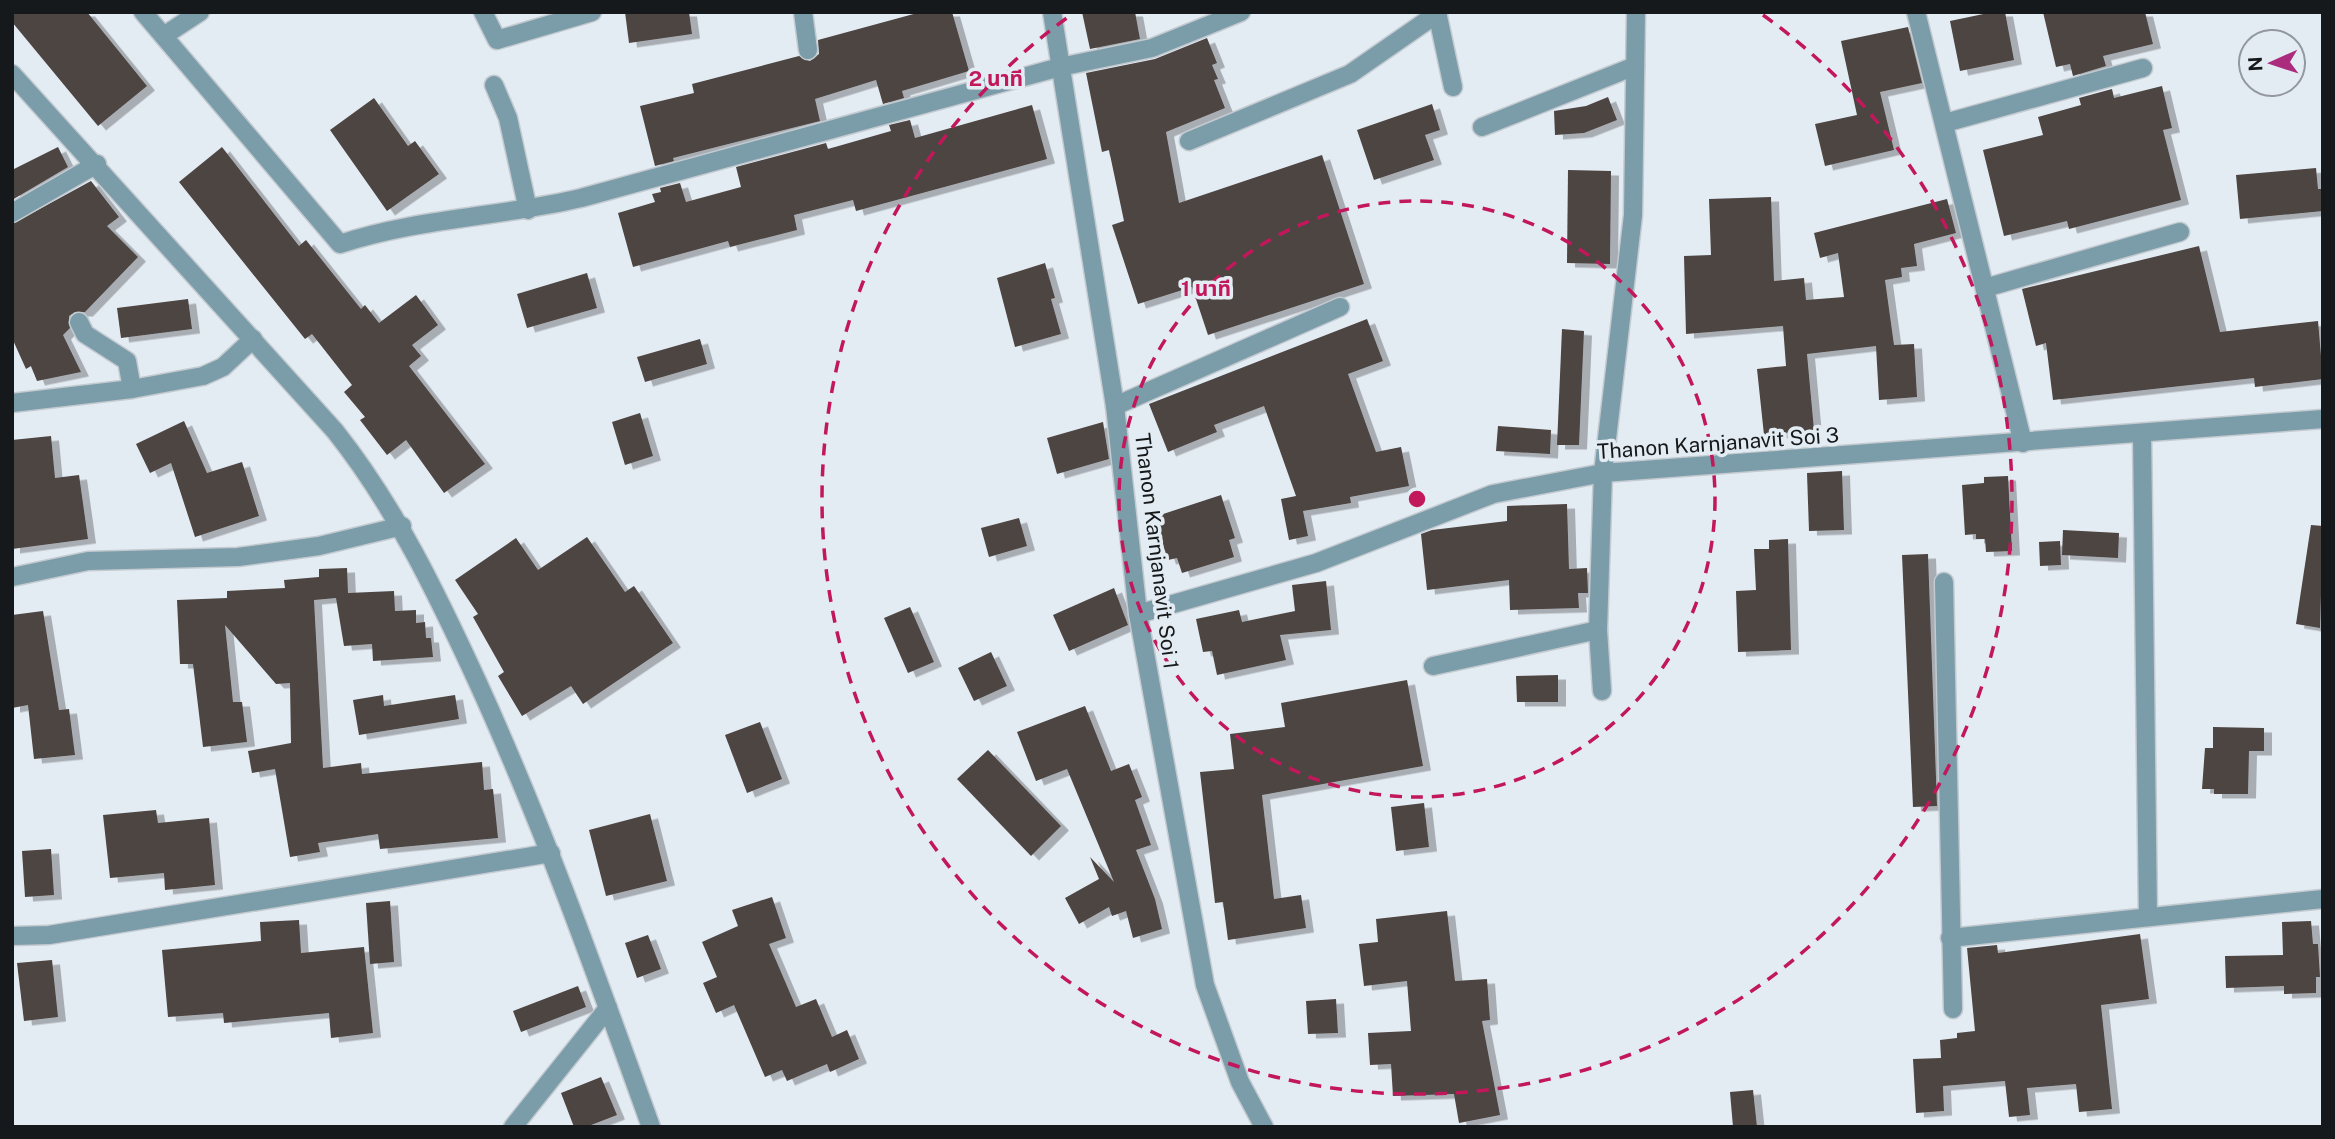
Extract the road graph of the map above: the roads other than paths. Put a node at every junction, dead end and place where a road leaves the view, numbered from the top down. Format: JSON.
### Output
{"nodes":[{"id":1,"x":143,"y":12,"type":"edge"},
{"id":2,"x":200,"y":12,"type":"edge"},
{"id":3,"x":483,"y":12,"type":"edge"},
{"id":4,"x":592,"y":12,"type":"edge"},
{"id":5,"x":803,"y":12,"type":"edge"},
{"id":6,"x":1052,"y":12,"type":"edge"},
{"id":7,"x":1241,"y":12,"type":"edge"},
{"id":8,"x":1437,"y":12,"type":"edge"},
{"id":9,"x":1636,"y":12,"type":"edge"},
{"id":10,"x":1916,"y":12,"type":"edge"},
{"id":11,"x":165,"y":35,"type":"junction"},
{"id":12,"x":808,"y":50,"type":"dead end"},
{"id":13,"x":1635,"y":66,"type":"junction"},
{"id":14,"x":1060,"y":67,"type":"junction"},
{"id":15,"x":2143,"y":68,"type":"dead end"},
{"id":16,"x":12,"y":74,"type":"edge"},
{"id":17,"x":494,"y":85,"type":"dead end"},
{"id":18,"x":1453,"y":88,"type":"dead end"},
{"id":19,"x":1945,"y":123,"type":"junction"},
{"id":20,"x":1482,"y":127,"type":"dead end"},
{"id":21,"x":1189,"y":141,"type":"dead end"},
{"id":22,"x":97,"y":164,"type":"junction"},
{"id":23,"x":528,"y":210,"type":"junction"},
{"id":24,"x":12,"y":212,"type":"edge"},
{"id":25,"x":2180,"y":232,"type":"dead end"},
{"id":26,"x":1985,"y":288,"type":"junction"},
{"id":27,"x":1340,"y":307,"type":"dead end"},
{"id":28,"x":79,"y":322,"type":"dead end"},
{"id":29,"x":253,"y":339,"type":"junction"},
{"id":30,"x":132,"y":389,"type":"junction"},
{"id":31,"x":12,"y":403,"type":"edge"},
{"id":32,"x":1115,"y":405,"type":"junction"},
{"id":33,"x":2323,"y":419,"type":"edge"},
{"id":34,"x":2142,"y":434,"type":"junction"},
{"id":35,"x":2023,"y":443,"type":"junction"},
{"id":36,"x":1603,"y":473,"type":"junction"},
{"id":37,"x":402,"y":527,"type":"junction"},
{"id":38,"x":12,"y":577,"type":"edge"},
{"id":39,"x":1944,"y":582,"type":"dead end"},
{"id":40,"x":1138,"y":614,"type":"junction"},
{"id":41,"x":1598,"y":630,"type":"junction"},
{"id":42,"x":1433,"y":666,"type":"dead end"},
{"id":43,"x":1602,"y":691,"type":"dead end"},
{"id":44,"x":551,"y":853,"type":"junction"},
{"id":45,"x":2323,"y":899,"type":"edge"},
{"id":46,"x":2148,"y":917,"type":"junction"},
{"id":47,"x":12,"y":936,"type":"edge"},
{"id":48,"x":1950,"y":938,"type":"junction"},
{"id":49,"x":608,"y":1008,"type":"junction"},
{"id":50,"x":1953,"y":1009,"type":"dead end"},
{"id":51,"x":513,"y":1127,"type":"edge"},
{"id":52,"x":651,"y":1127,"type":"edge"},
{"id":53,"x":1264,"y":1127,"type":"edge"}],
"edges":[{"from":1,"to":11,"type":"street"},
{"from":2,"to":11,"type":"street"},
{"from":3,"to":4,"type":"street"},
{"from":5,"to":12,"type":"street"},
{"from":6,"to":14,"type":"street","name":"Thanon Karnjanavit Soi 1"},
{"from":7,"to":14,"type":"street"},
{"from":8,"to":18,"type":"street"},
{"from":8,"to":21,"type":"street"},
{"from":9,"to":13,"type":"street"},
{"from":10,"to":19,"type":"street"},
{"from":11,"to":23,"type":"street"},
{"from":13,"to":20,"type":"street"},
{"from":13,"to":36,"type":"street"},
{"from":14,"to":23,"type":"street"},
{"from":14,"to":32,"type":"street","name":"Thanon Karnjanavit Soi 1"},
{"from":15,"to":19,"type":"street"},
{"from":16,"to":22,"type":"street"},
{"from":17,"to":23,"type":"street"},
{"from":19,"to":26,"type":"street"},
{"from":22,"to":24,"type":"street"},
{"from":22,"to":29,"type":"street"},
{"from":25,"to":26,"type":"street"},
{"from":26,"to":35,"type":"street"},
{"from":27,"to":32,"type":"street"},
{"from":28,"to":30,"type":"street"},
{"from":29,"to":30,"type":"street"},
{"from":29,"to":37,"type":"street"},
{"from":30,"to":31,"type":"street"},
{"from":32,"to":40,"type":"street","name":"Thanon Karnjanavit Soi 1"},
{"from":33,"to":34,"type":"street","name":"Thanon Karnjanavit Soi 3"},
{"from":34,"to":35,"type":"street","name":"Thanon Karnjanavit Soi 3"},
{"from":34,"to":46,"type":"street"},
{"from":35,"to":36,"type":"street","name":"Thanon Karnjanavit Soi 3"},
{"from":36,"to":40,"type":"street","name":"Thanon Karnjanavit Soi 3"},
{"from":36,"to":41,"type":"street"},
{"from":37,"to":38,"type":"street"},
{"from":37,"to":44,"type":"street"},
{"from":39,"to":48,"type":"street"},
{"from":40,"to":53,"type":"street","name":"Thanon Karnjanavit Soi 1"},
{"from":41,"to":42,"type":"street"},
{"from":41,"to":43,"type":"street"},
{"from":44,"to":47,"type":"street"},
{"from":44,"to":49,"type":"street"},
{"from":45,"to":46,"type":"street"},
{"from":46,"to":48,"type":"street"},
{"from":48,"to":50,"type":"street"},
{"from":49,"to":51,"type":"street"},
{"from":49,"to":52,"type":"street"}]}
